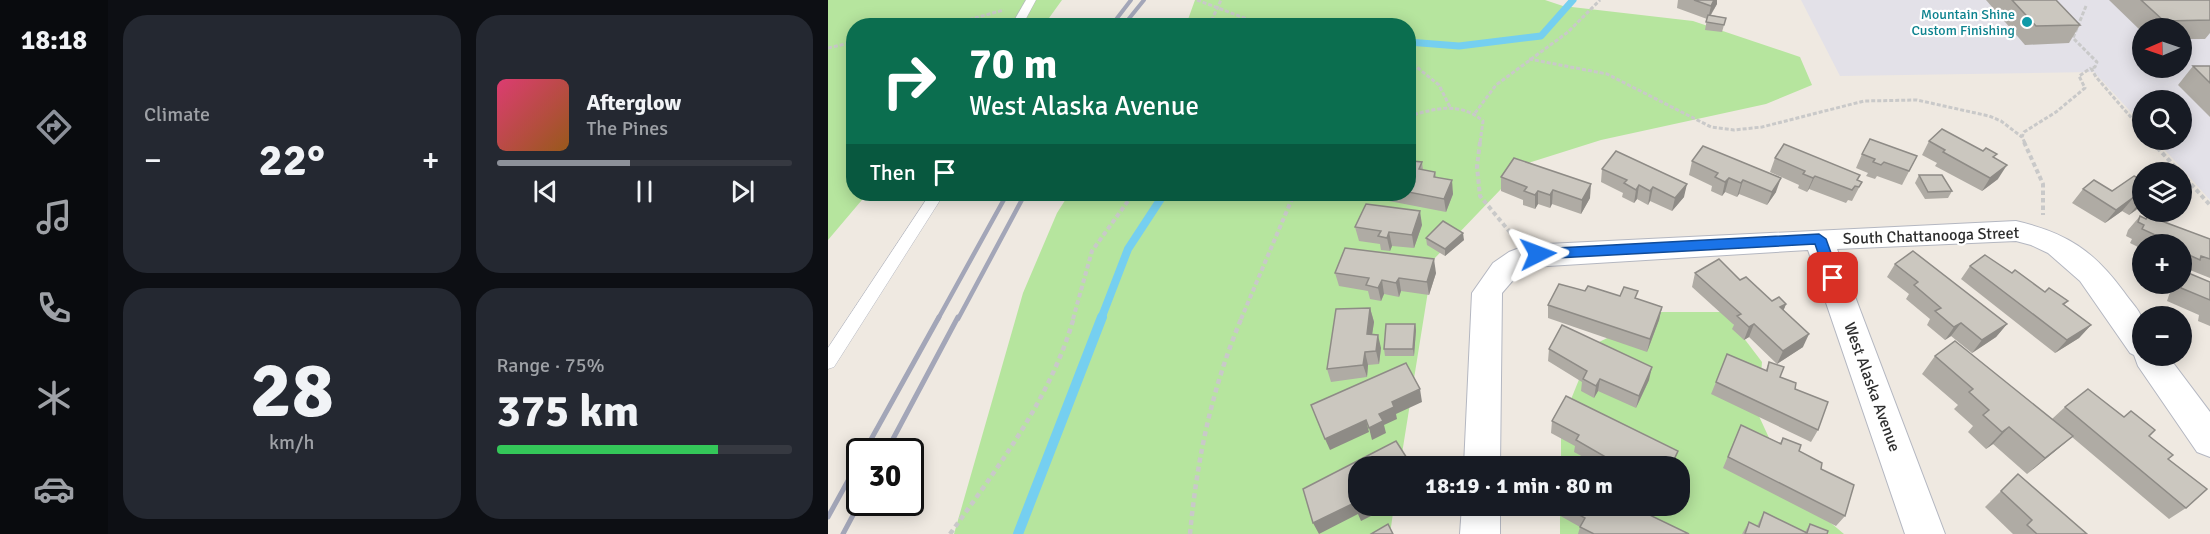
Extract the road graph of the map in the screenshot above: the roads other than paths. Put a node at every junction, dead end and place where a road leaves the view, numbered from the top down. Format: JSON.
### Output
{"nodes":[{"id":1,"x":1031,"y":0,"type":"edge"},
{"id":2,"x":1021,"y":18,"type":"edge"},
{"id":3,"x":932,"y":201,"type":"edge"},
{"id":4,"x":1819,"y":239,"type":"junction"},
{"id":5,"x":2132,"y":330,"type":"edge"},
{"id":6,"x":828,"y":362,"type":"edge"},
{"id":7,"x":2157,"y":366,"type":"edge"},
{"id":8,"x":2210,"y":441,"type":"edge"},
{"id":9,"x":1482,"y":456,"type":"edge"},
{"id":10,"x":1481,"y":516,"type":"edge"},
{"id":11,"x":1480,"y":534,"type":"edge"},
{"id":12,"x":1925,"y":534,"type":"edge"}],
"edges":[{"from":1,"to":2,"type":"lane"},
{"from":3,"to":6,"type":"lane"},
{"from":4,"to":5,"type":"street","name":"South Chattanooga Street"},
{"from":4,"to":9,"type":"street","name":"South Chattanooga Street"},
{"from":4,"to":12,"type":"street","name":"West Alaska Avenue"},
{"from":7,"to":8,"type":"street"},
{"from":10,"to":11,"type":"street"}]}
